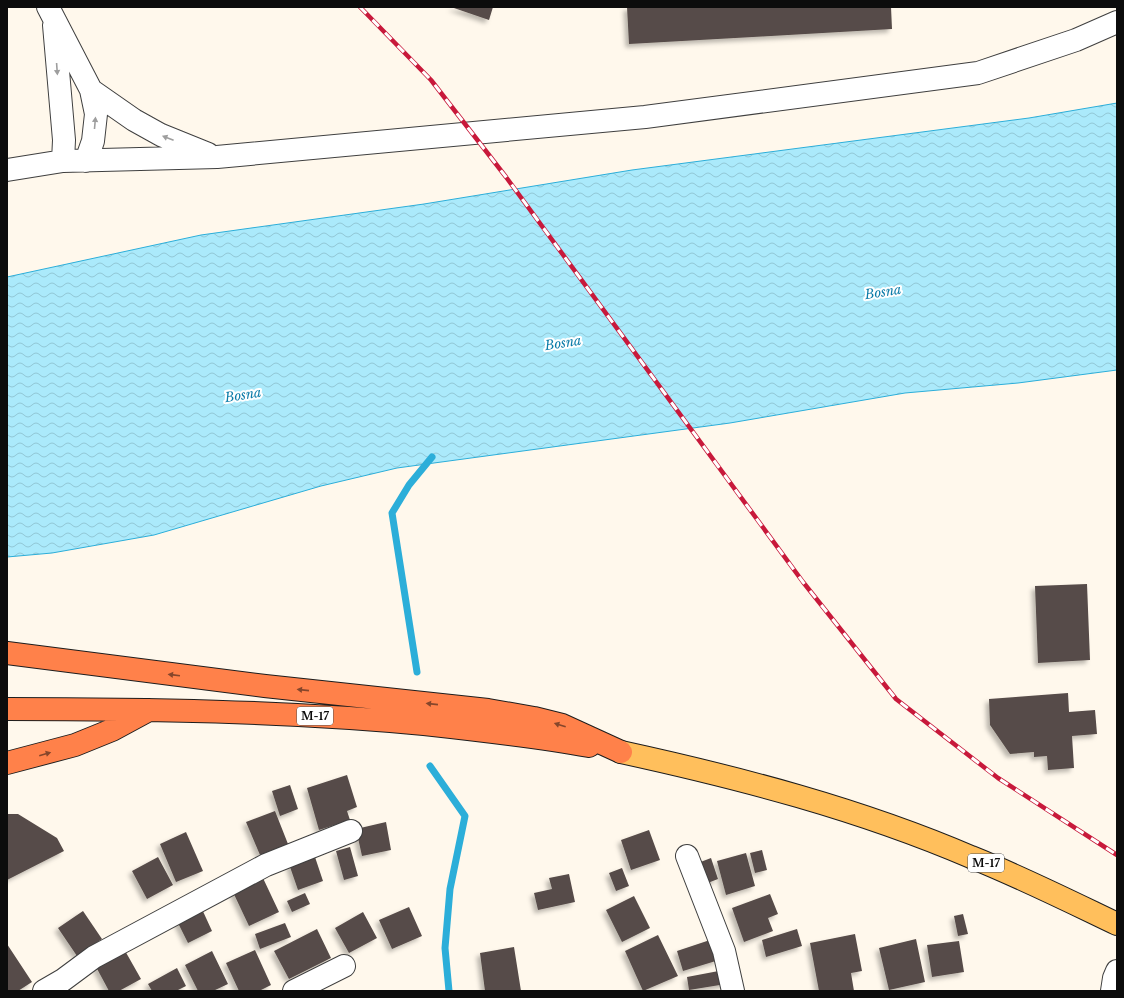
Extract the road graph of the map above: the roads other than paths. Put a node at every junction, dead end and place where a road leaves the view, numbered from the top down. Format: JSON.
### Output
{"nodes":[{"id":1,"x":51,"y":12,"type":"edge"},
{"id":2,"x":1117,"y":22,"type":"edge"},
{"id":3,"x":91,"y":90,"type":"junction"},
{"id":4,"x":217,"y":157,"type":"junction"},
{"id":5,"x":63,"y":161,"type":"junction"},
{"id":6,"x":86,"y":161,"type":"junction"},
{"id":7,"x":7,"y":170,"type":"edge"},
{"id":8,"x":7,"y":653,"type":"edge"},
{"id":9,"x":7,"y":709,"type":"edge"},
{"id":10,"x":150,"y":709,"type":"junction"},
{"id":11,"x":621,"y":752,"type":"junction"},
{"id":12,"x":7,"y":763,"type":"edge"},
{"id":13,"x":351,"y":831,"type":"dead end"},
{"id":14,"x":687,"y":856,"type":"dead end"},
{"id":15,"x":1117,"y":924,"type":"edge"},
{"id":16,"x":344,"y":966,"type":"dead end"},
{"id":17,"x":44,"y":991,"type":"edge"},
{"id":18,"x":294,"y":991,"type":"edge"},
{"id":19,"x":733,"y":991,"type":"edge"}],
"edges":[{"from":1,"to":3,"type":"street"},
{"from":1,"to":5,"type":"street","one_way":true},
{"from":2,"to":4,"type":"street"},
{"from":4,"to":3,"type":"street","one_way":true},
{"from":6,"to":3,"type":"street","one_way":true},
{"from":4,"to":6,"type":"street"},
{"from":5,"to":6,"type":"street"},
{"from":5,"to":7,"type":"street"},
{"from":11,"to":8,"type":"highway","one_way":true},
{"from":9,"to":10,"type":"highway","number":"M-17"},
{"from":10,"to":11,"type":"highway","number":"M-17"},
{"from":12,"to":10,"type":"highway","one_way":true},
{"from":11,"to":15,"type":"main road","number":"M-17"},
{"from":13,"to":17,"type":"street"},
{"from":14,"to":19,"type":"street"},
{"from":16,"to":18,"type":"street"}]}
